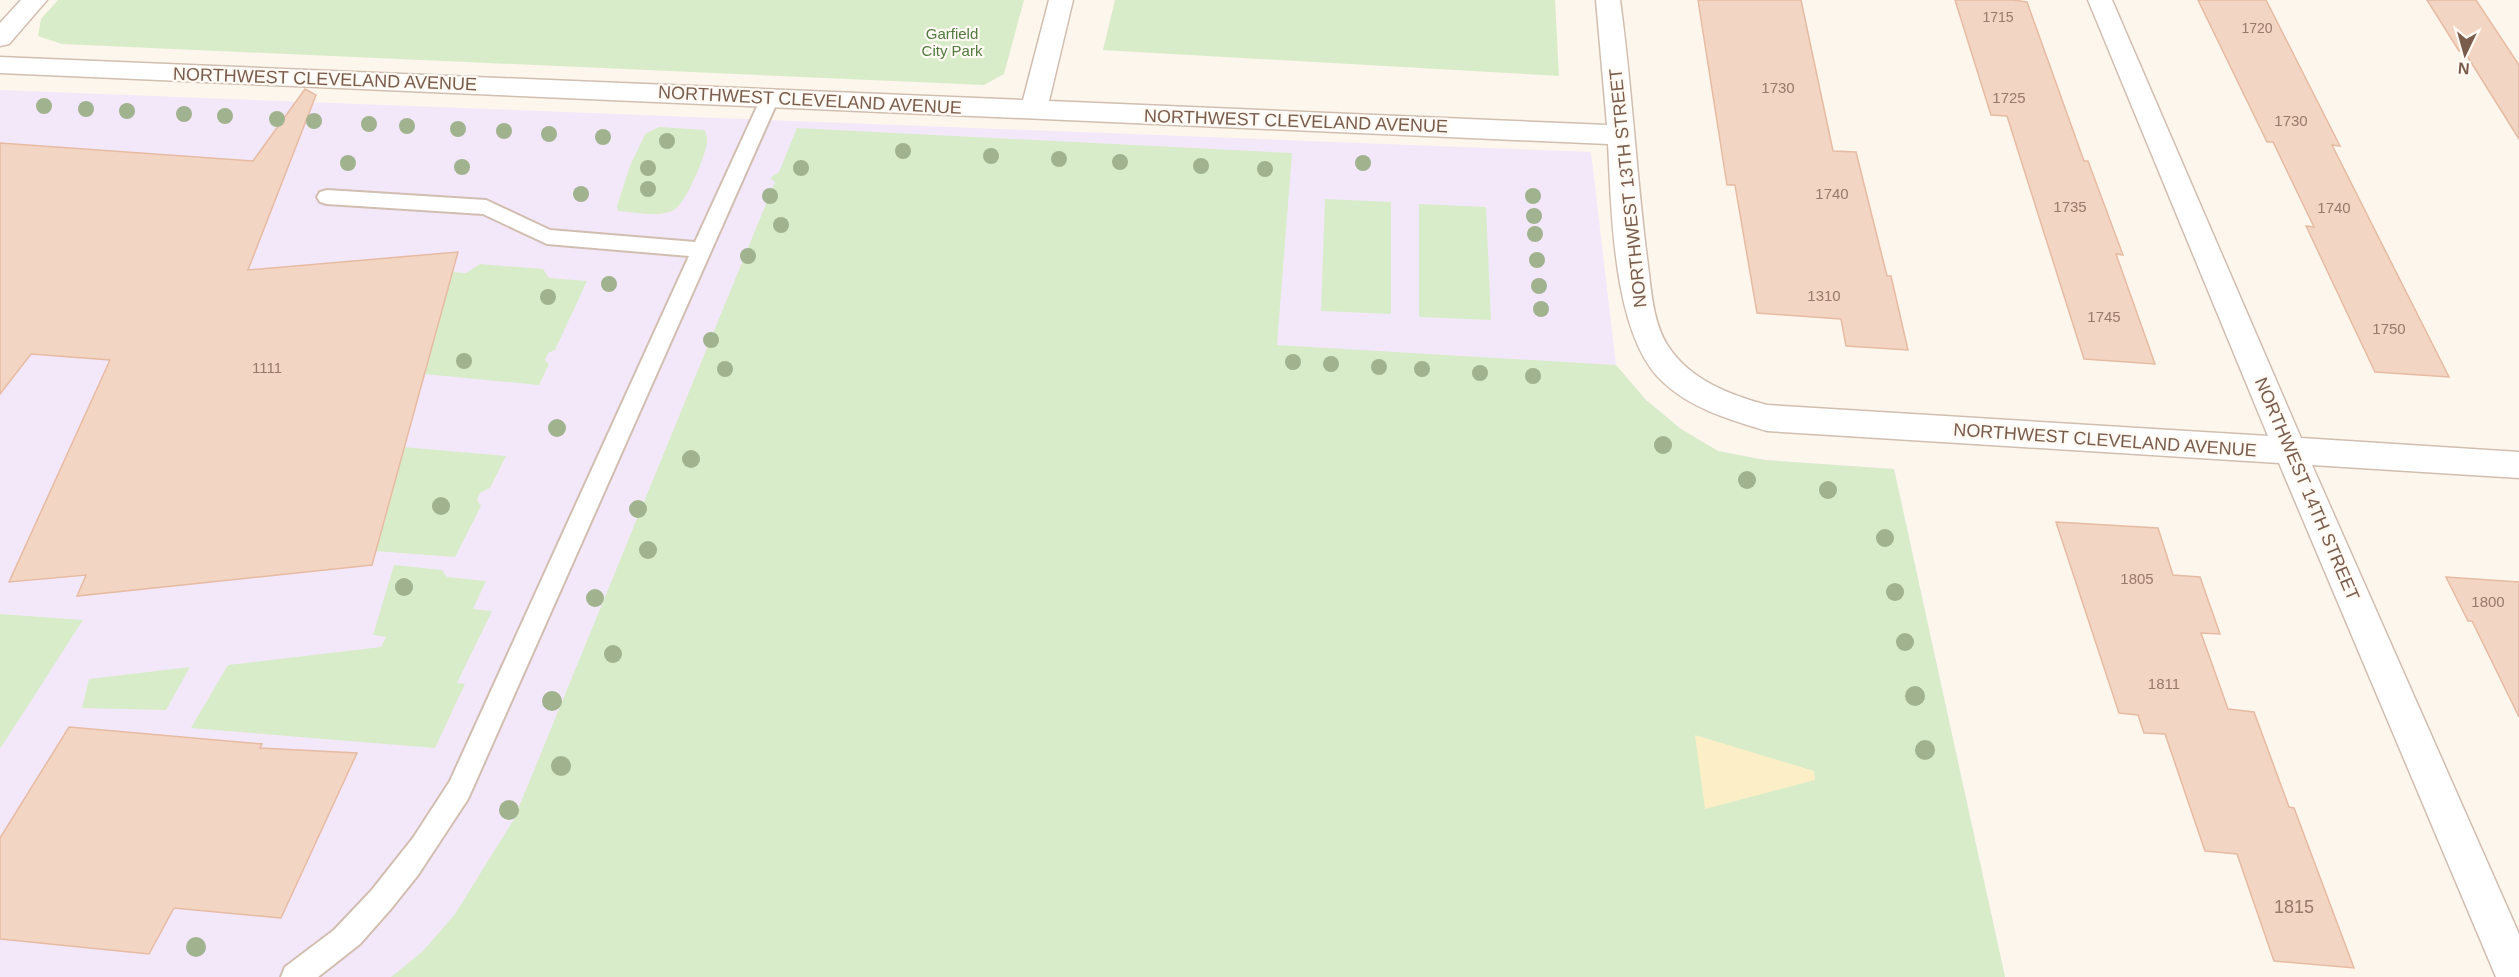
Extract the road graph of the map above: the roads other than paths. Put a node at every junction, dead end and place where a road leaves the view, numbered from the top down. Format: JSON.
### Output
{"nodes":[{"id":1,"x":34,"y":0,"type":"edge"},
{"id":2,"x":1061,"y":0,"type":"edge"},
{"id":3,"x":1608,"y":0,"type":"edge"},
{"id":4,"x":2100,"y":0,"type":"edge"},
{"id":5,"x":0,"y":38,"type":"edge"},
{"id":6,"x":0,"y":65,"type":"edge"},
{"id":7,"x":771,"y":98,"type":"junction"},
{"id":8,"x":1034,"y":110,"type":"junction"},
{"id":9,"x":1620,"y":135,"type":"junction"},
{"id":10,"x":327,"y":197,"type":"dead end"},
{"id":11,"x":702,"y":250,"type":"junction"},
{"id":12,"x":1696,"y":391,"type":"joint"},
{"id":13,"x":2290,"y":451,"type":"junction"},
{"id":14,"x":2519,"y":465,"type":"edge"},
{"id":15,"x":295,"y":977,"type":"edge"},
{"id":16,"x":2517,"y":977,"type":"edge"}],
"edges":[{"from":1,"to":5,"type":"street"},
{"from":2,"to":8,"type":"street"},
{"from":3,"to":9,"type":"street","name":"NORTHWEST 13TH STREET"},
{"from":4,"to":13,"type":"street","name":"NORTHWEST 14TH STREET"},
{"from":6,"to":7,"type":"street","name":"NORTHWEST CLEVELAND AVENUE"},
{"from":7,"to":8,"type":"street","name":"NORTHWEST CLEVELAND AVENUE"},
{"from":7,"to":11,"type":"lane"},
{"from":8,"to":9,"type":"street","name":"NORTHWEST CLEVELAND AVENUE"},
{"from":9,"to":12,"type":"street","name":"NORTHWEST 13TH STREET"},
{"from":10,"to":11,"type":"lane"},
{"from":11,"to":15,"type":"lane"},
{"from":12,"to":13,"type":"street","name":"NORTHWEST CLEVELAND AVENUE"},
{"from":13,"to":14,"type":"street","name":"NORTHWEST CLEVELAND AVENUE"},
{"from":13,"to":16,"type":"street","name":"NORTHWEST 14TH STREET"}]}
